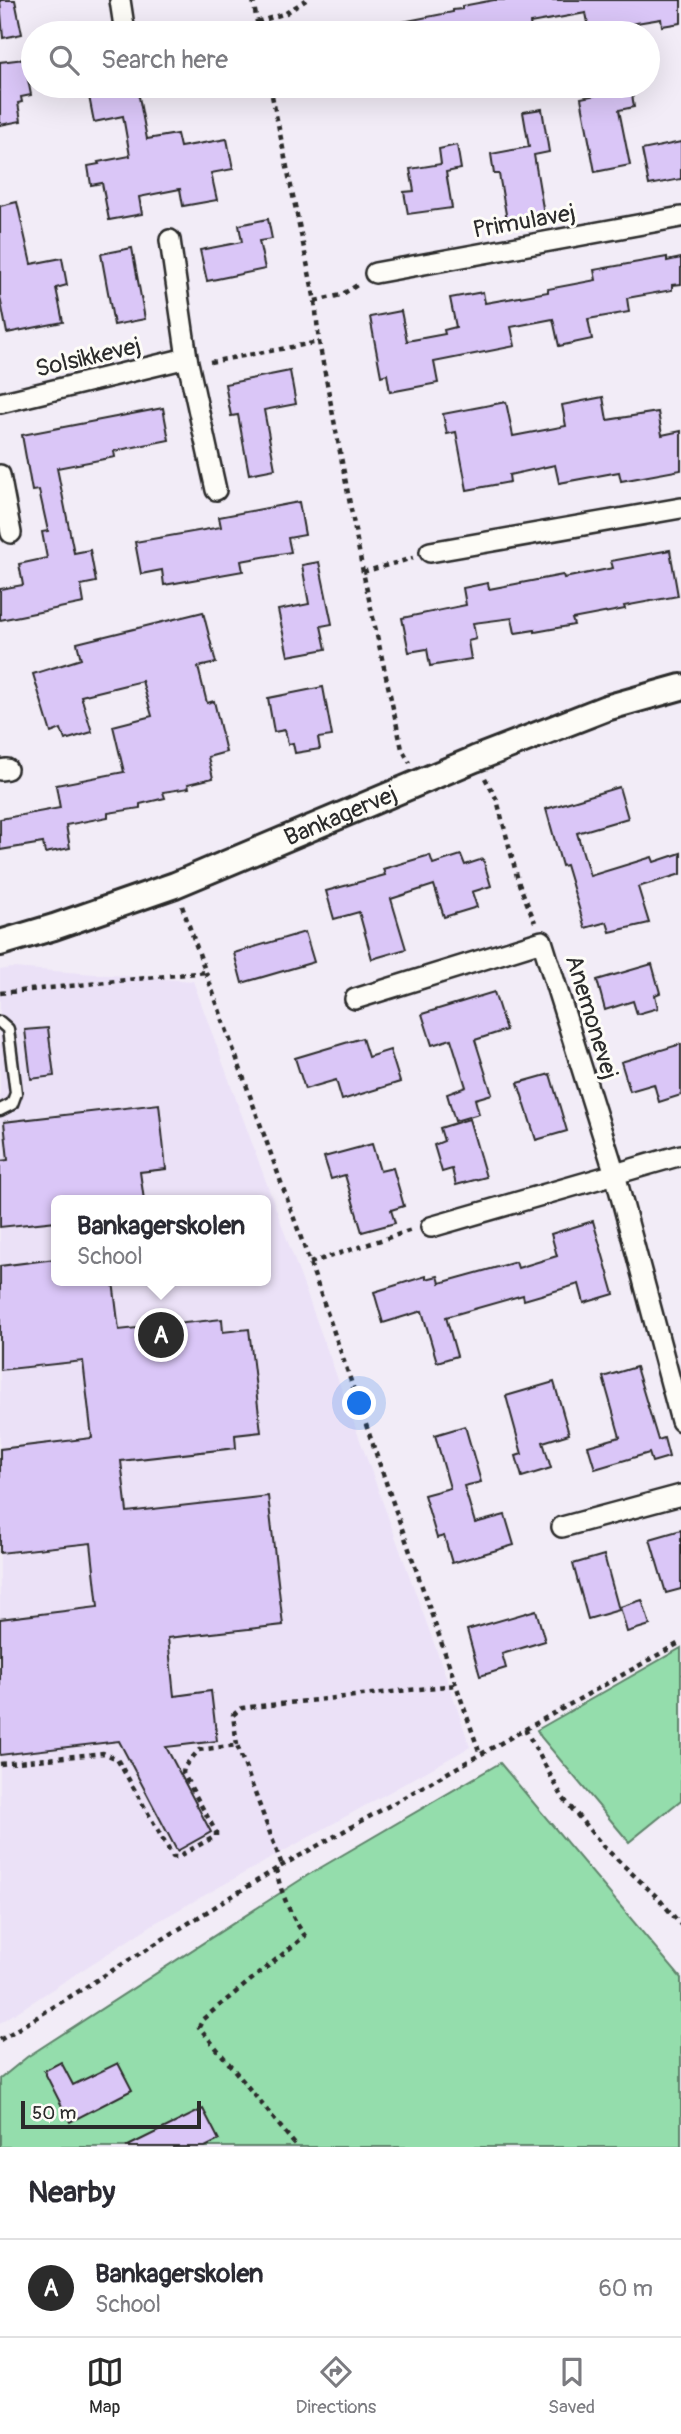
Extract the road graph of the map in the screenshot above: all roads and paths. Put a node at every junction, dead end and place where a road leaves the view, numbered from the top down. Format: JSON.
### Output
{"nodes":[{"id":1,"x":120,"y":0,"type":"edge"},
{"id":2,"x":253,"y":0,"type":"edge"},
{"id":3,"x":306,"y":0,"type":"edge"},
{"id":4,"x":123,"y":21,"type":"edge"},
{"id":5,"x":257,"y":21,"type":"edge"},
{"id":6,"x":260,"y":21,"type":"edge"},
{"id":7,"x":273,"y":98,"type":"edge"},
{"id":8,"x":681,"y":217,"type":"edge"},
{"id":9,"x":170,"y":240,"type":"dead end"},
{"id":10,"x":375,"y":273,"type":"joint"},
{"id":11,"x":315,"y":301,"type":"junction"},
{"id":12,"x":319,"y":342,"type":"junction"},
{"id":13,"x":187,"y":358,"type":"junction"},
{"id":14,"x":0,"y":403,"type":"edge"},
{"id":15,"x":0,"y":475,"type":"edge"},
{"id":16,"x":216,"y":490,"type":"dead end"},
{"id":17,"x":681,"y":508,"type":"edge"},
{"id":18,"x":11,"y":533,"type":"dead end"},
{"id":19,"x":430,"y":552,"type":"joint"},
{"id":20,"x":363,"y":572,"type":"junction"},
{"id":21,"x":681,"y":687,"type":"edge"},
{"id":22,"x":475,"y":759,"type":"junction"},
{"id":23,"x":421,"y":782,"type":"junction"},
{"id":24,"x":175,"y":885,"type":"junction"},
{"id":25,"x":542,"y":941,"type":"junction"},
{"id":26,"x":0,"y":943,"type":"edge"},
{"id":27,"x":206,"y":972,"type":"junction"},
{"id":28,"x":0,"y":993,"type":"edge"},
{"id":29,"x":355,"y":999,"type":"dead end"},
{"id":30,"x":0,"y":1022,"type":"edge"},
{"id":31,"x":0,"y":1110,"type":"edge"},
{"id":32,"x":681,"y":1155,"type":"edge"},
{"id":33,"x":615,"y":1174,"type":"junction"},
{"id":34,"x":431,"y":1227,"type":"joint"},
{"id":35,"x":310,"y":1263,"type":"junction"},
{"id":36,"x":681,"y":1421,"type":"edge"},
{"id":37,"x":681,"y":1495,"type":"edge"},
{"id":38,"x":562,"y":1527,"type":"dead end"},
{"id":39,"x":681,"y":1642,"type":"edge"},
{"id":40,"x":456,"y":1685,"type":"junction"},
{"id":41,"x":525,"y":1729,"type":"junction"},
{"id":42,"x":237,"y":1745,"type":"junction"},
{"id":43,"x":480,"y":1754,"type":"junction"},
{"id":44,"x":0,"y":1764,"type":"edge"},
{"id":45,"x":282,"y":1865,"type":"junction"},
{"id":46,"x":276,"y":1869,"type":"junction"},
{"id":47,"x":681,"y":1925,"type":"edge"},
{"id":48,"x":0,"y":2040,"type":"edge"},
{"id":49,"x":297,"y":2147,"type":"edge"}],
"edges":[{"from":1,"to":4,"type":"street"},
{"from":2,"to":5,"type":"path"},
{"from":3,"to":6,"type":"path"},
{"from":7,"to":11,"type":"path"},
{"from":8,"to":10,"type":"street","name":"Primulavej"},
{"from":9,"to":13,"type":"street"},
{"from":10,"to":11,"type":"path"},
{"from":11,"to":12,"type":"path"},
{"from":12,"to":13,"type":"path"},
{"from":12,"to":20,"type":"path"},
{"from":13,"to":14,"type":"street","name":"Solsikkevej"},
{"from":13,"to":16,"type":"street"},
{"from":15,"to":18,"type":"street"},
{"from":17,"to":19,"type":"street"},
{"from":19,"to":20,"type":"path"},
{"from":20,"to":23,"type":"path"},
{"from":21,"to":22,"type":"street","name":"Bankagervej"},
{"from":22,"to":23,"type":"street","name":"Bankagervej"},
{"from":22,"to":25,"type":"path"},
{"from":23,"to":24,"type":"street","name":"Bankagervej"},
{"from":24,"to":26,"type":"street","name":"Bankagervej"},
{"from":24,"to":27,"type":"path"},
{"from":25,"to":29,"type":"street","name":"Anemonevej"},
{"from":25,"to":33,"type":"street","name":"Anemonevej"},
{"from":27,"to":28,"type":"path"},
{"from":27,"to":35,"type":"path"},
{"from":30,"to":31,"type":"lane"},
{"from":32,"to":33,"type":"street"},
{"from":33,"to":34,"type":"street"},
{"from":33,"to":36,"type":"street","name":"Anemonevej"},
{"from":34,"to":35,"type":"path"},
{"from":35,"to":40,"type":"path"},
{"from":37,"to":38,"type":"street"},
{"from":39,"to":41,"type":"path"},
{"from":40,"to":42,"type":"path"},
{"from":40,"to":43,"type":"path"},
{"from":41,"to":43,"type":"path"},
{"from":41,"to":47,"type":"path"},
{"from":42,"to":44,"type":"path"},
{"from":42,"to":45,"type":"path"},
{"from":43,"to":45,"type":"path"},
{"from":45,"to":46,"type":"path"},
{"from":46,"to":48,"type":"path"},
{"from":46,"to":49,"type":"path"}]}
